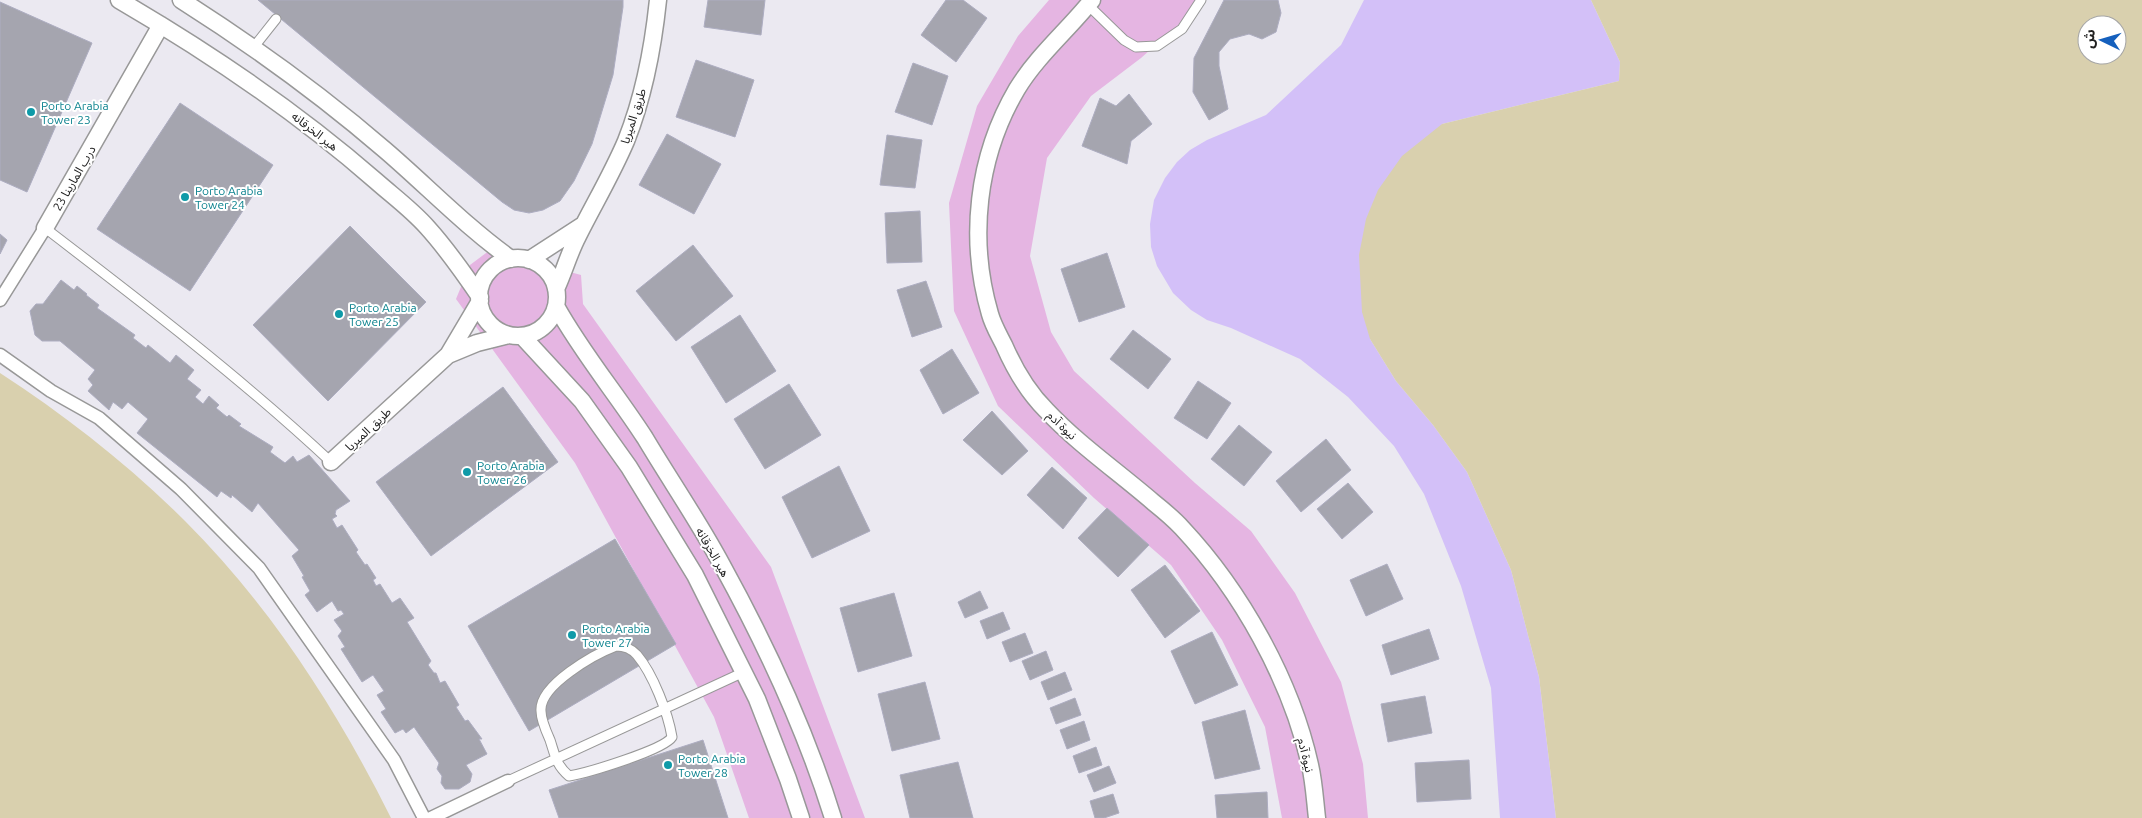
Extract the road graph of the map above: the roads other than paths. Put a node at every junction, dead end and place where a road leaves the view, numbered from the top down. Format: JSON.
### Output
{"nodes":[{"id":1,"x":119,"y":0,"type":"edge"},
{"id":2,"x":658,"y":0,"type":"edge"},
{"id":3,"x":1201,"y":0,"type":"edge"},
{"id":4,"x":187,"y":2,"type":"edge"},
{"id":5,"x":1090,"y":3,"type":"edge"},
{"id":6,"x":276,"y":19,"type":"dead end"},
{"id":7,"x":161,"y":25,"type":"junction"},
{"id":8,"x":254,"y":48,"type":"junction"},
{"id":9,"x":585,"y":224,"type":"junction"},
{"id":10,"x":45,"y":228,"type":"junction"},
{"id":11,"x":511,"y":259,"type":"junction"},
{"id":12,"x":529,"y":260,"type":"junction"},
{"id":13,"x":556,"y":289,"type":"junction"},
{"id":14,"x":480,"y":299,"type":"junction"},
{"id":15,"x":0,"y":300,"type":"edge"},
{"id":16,"x":556,"y":306,"type":"junction"},
{"id":17,"x":516,"y":335,"type":"junction"},
{"id":18,"x":0,"y":355,"type":"edge"},
{"id":19,"x":448,"y":355,"type":"junction"},
{"id":20,"x":331,"y":462,"type":"joint"},
{"id":21,"x":744,"y":672,"type":"junction"},
{"id":22,"x":665,"y":708,"type":"junction"},
{"id":23,"x":556,"y":758,"type":"junction"},
{"id":24,"x":508,"y":781,"type":"joint"},
{"id":25,"x":424,"y":818,"type":"edge"},
{"id":26,"x":431,"y":818,"type":"edge"},
{"id":27,"x":801,"y":818,"type":"edge"},
{"id":28,"x":834,"y":818,"type":"edge"},
{"id":29,"x":1317,"y":818,"type":"edge"}],
"edges":[{"from":1,"to":7,"type":"street","name":"هير الخرقانه"},
{"from":2,"to":9,"type":"street","name":"طريق الميريا"},
{"from":3,"to":5,"type":"lane"},
{"from":4,"to":8,"type":"street"},
{"from":5,"to":29,"type":"street","name":"نيوة آدم"},
{"from":6,"to":8,"type":"lane"},
{"from":7,"to":10,"type":"street","name":"درب المارينا 23"},
{"from":7,"to":14,"type":"street","name":"هير الخرقانه"},
{"from":8,"to":11,"type":"street"},
{"from":9,"to":12,"type":"street","name":"طريق الميريا"},
{"from":9,"to":13,"type":"street","name":"طريق الميريا"},
{"from":10,"to":15,"type":"street"},
{"from":10,"to":20,"type":"lane"},
{"from":11,"to":12,"type":"street"},
{"from":11,"to":14,"type":"street"},
{"from":12,"to":13,"type":"street"},
{"from":13,"to":16,"type":"street"},
{"from":14,"to":17,"type":"street"},
{"from":14,"to":19,"type":"street","name":"طريق الميريا"},
{"from":16,"to":17,"type":"street"},
{"from":16,"to":28,"type":"street","name":"هير الخرقانه"},
{"from":17,"to":19,"type":"street","name":"طريق الميريا"},
{"from":17,"to":21,"type":"street"},
{"from":18,"to":25,"type":"street"},
{"from":19,"to":20,"type":"street","name":"طريق الميريا"},
{"from":21,"to":22,"type":"lane"},
{"from":21,"to":27,"type":"street"},
{"from":22,"to":23,"type":"lane"},
{"from":22,"to":23,"type":"lane"},
{"from":22,"to":23,"type":"lane"},
{"from":23,"to":24,"type":"lane"},
{"from":24,"to":26,"type":"street"}]}
